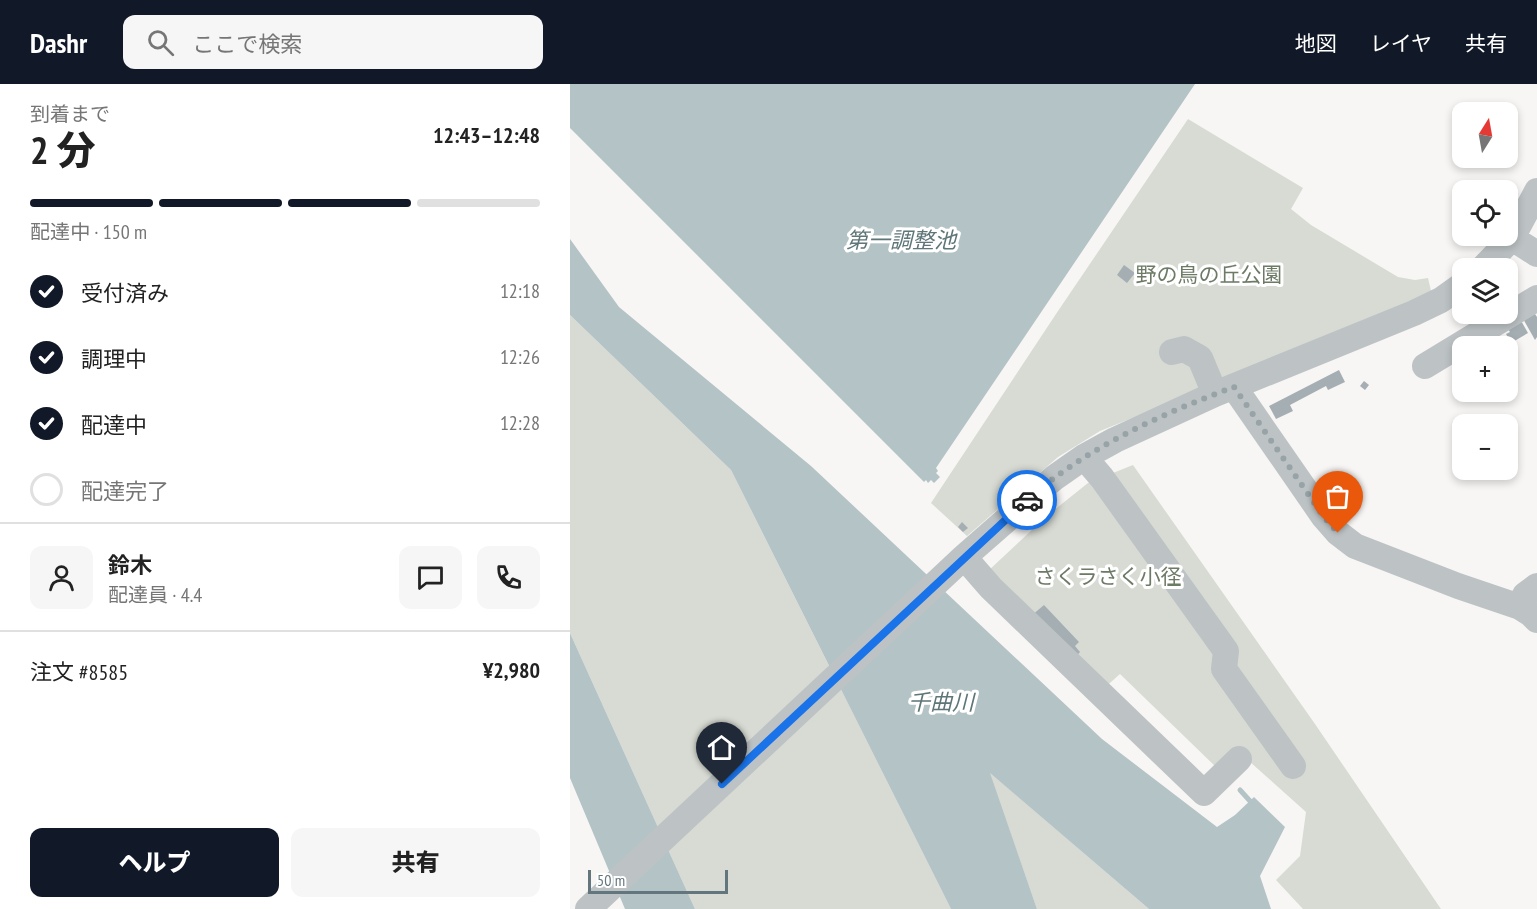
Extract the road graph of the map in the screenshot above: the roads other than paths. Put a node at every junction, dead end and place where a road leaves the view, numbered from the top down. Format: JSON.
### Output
{"nodes":[{"id":1,"x":1537,"y":191,"type":"edge"},
{"id":2,"x":1518,"y":227,"type":"edge"},
{"id":3,"x":1518,"y":242,"type":"edge"},
{"id":4,"x":1504,"y":246,"type":"edge"},
{"id":5,"x":1537,"y":254,"type":"edge"},
{"id":6,"x":1493,"y":258,"type":"edge"},
{"id":7,"x":1452,"y":292,"type":"edge"},
{"id":8,"x":1537,"y":298,"type":"edge"},
{"id":9,"x":1172,"y":352,"type":"dead end"},
{"id":10,"x":1425,"y":366,"type":"dead end"},
{"id":11,"x":1225,"y":390,"type":"junction"},
{"id":12,"x":1084,"y":457,"type":"junction"},
{"id":13,"x":960,"y":560,"type":"junction"},
{"id":14,"x":1537,"y":586,"type":"edge"},
{"id":15,"x":1528,"y":614,"type":"edge"},
{"id":16,"x":1239,"y":759,"type":"dead end"},
{"id":17,"x":1293,"y":766,"type":"dead end"},
{"id":18,"x":588,"y":909,"type":"edge"}],
"edges":[{"from":1,"to":2,"type":"street"},
{"from":3,"to":5,"type":"street"},
{"from":4,"to":6,"type":"street"},
{"from":7,"to":11,"type":"street"},
{"from":8,"to":10,"type":"street"},
{"from":9,"to":11,"type":"street"},
{"from":11,"to":12,"type":"street"},
{"from":11,"to":15,"type":"street"},
{"from":12,"to":13,"type":"street"},
{"from":12,"to":17,"type":"street"},
{"from":13,"to":16,"type":"street"},
{"from":13,"to":18,"type":"street"},
{"from":14,"to":15,"type":"street"}]}
